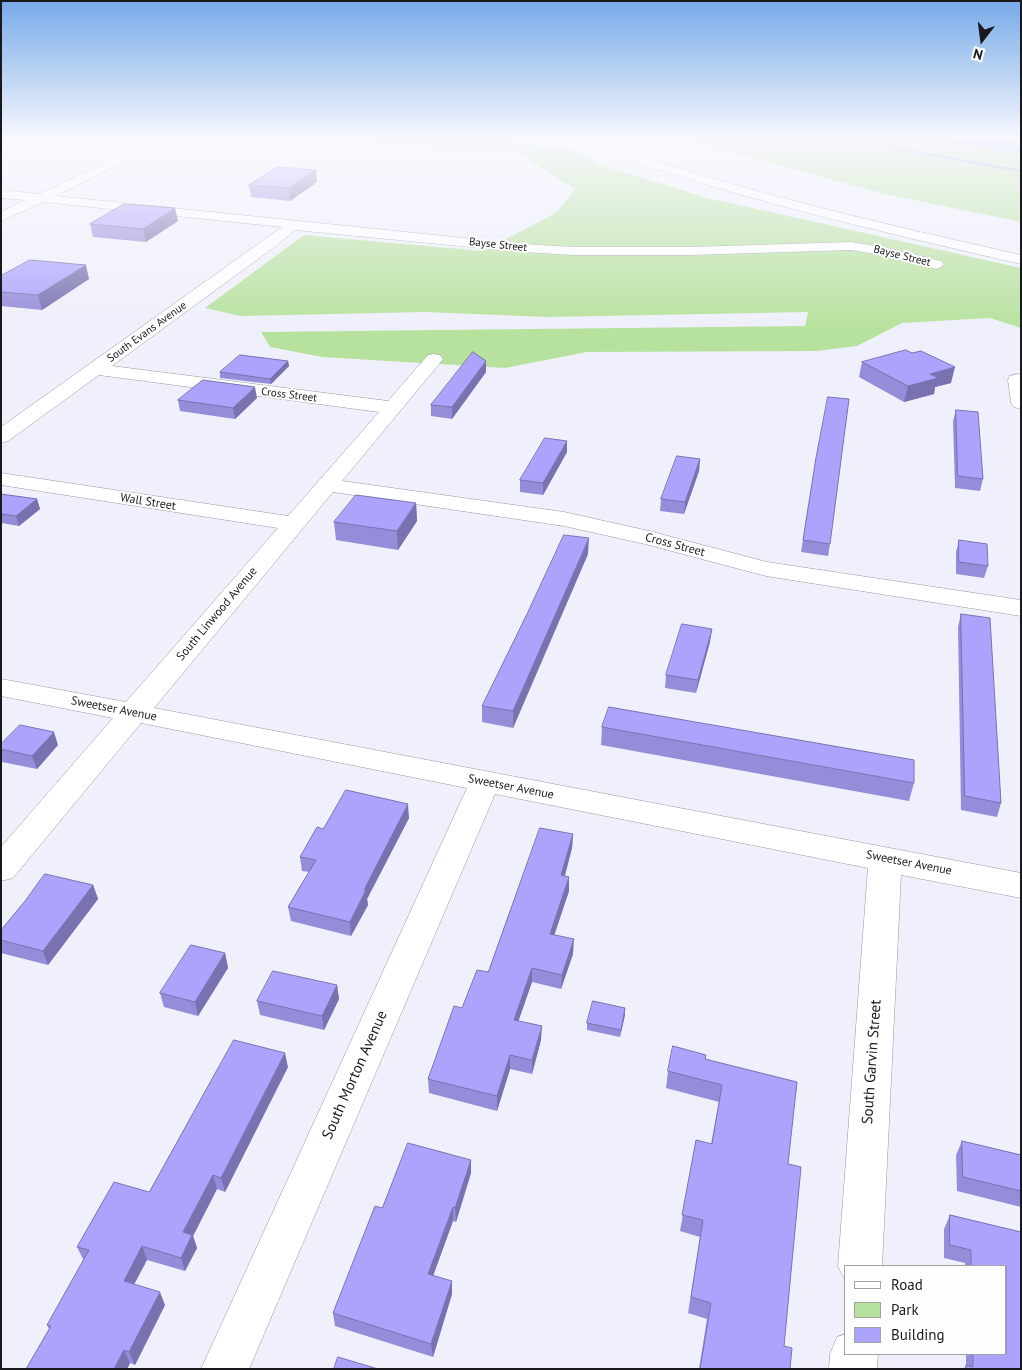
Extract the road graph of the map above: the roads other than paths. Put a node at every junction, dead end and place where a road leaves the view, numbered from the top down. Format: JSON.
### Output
{"nodes":[{"id":1,"x":33,"y":202,"type":"edge"},
{"id":2,"x":80,"y":202,"type":"edge"},
{"id":3,"x":780,"y":202,"type":"edge"},
{"id":4,"x":809,"y":202,"type":"edge"},
{"id":5,"x":1,"y":217,"type":"edge"},
{"id":6,"x":290,"y":225,"type":"junction"},
{"id":7,"x":1021,"y":252,"type":"edge"},
{"id":8,"x":1021,"y":260,"type":"edge"},
{"id":9,"x":936,"y":264,"type":"dead end"},
{"id":10,"x":434,"y":359,"type":"dead end"},
{"id":11,"x":96,"y":369,"type":"junction"},
{"id":12,"x":1017,"y":380,"type":"dead end"},
{"id":13,"x":1021,"y":403,"type":"edge"},
{"id":14,"x":394,"y":408,"type":"junction"},
{"id":15,"x":1,"y":436,"type":"edge"},
{"id":16,"x":1,"y":479,"type":"edge"},
{"id":17,"x":328,"y":485,"type":"junction"},
{"id":18,"x":294,"y":524,"type":"junction"},
{"id":19,"x":1021,"y":608,"type":"edge"},
{"id":20,"x":1,"y":687,"type":"edge"},
{"id":21,"x":134,"y":713,"type":"junction"},
{"id":22,"x":485,"y":782,"type":"junction"},
{"id":23,"x":885,"y":858,"type":"junction"},
{"id":24,"x":1,"y":870,"type":"edge"},
{"id":25,"x":1021,"y":886,"type":"edge"},
{"id":26,"x":860,"y":1265,"type":"edge"},
{"id":27,"x":854,"y":1355,"type":"edge"},
{"id":28,"x":225,"y":1369,"type":"edge"},
{"id":29,"x":853,"y":1369,"type":"edge"}],
"edges":[{"from":1,"to":5,"type":"main road"},
{"from":2,"to":6,"type":"main road","name":"Bayse Street"},
{"from":3,"to":8,"type":"main road"},
{"from":4,"to":7,"type":"main road"},
{"from":6,"to":9,"type":"main road","name":"Bayse Street"},
{"from":6,"to":11,"type":"main road","name":"South Evans Avenue"},
{"from":10,"to":14,"type":"main road","name":"South Linwood Avenue"},
{"from":11,"to":14,"type":"main road","name":"Cross Street"},
{"from":11,"to":15,"type":"main road","name":"South Evans Avenue"},
{"from":12,"to":13,"type":"main road"},
{"from":14,"to":17,"type":"main road","name":"South Linwood Avenue"},
{"from":16,"to":18,"type":"main road","name":"Wall Street"},
{"from":17,"to":18,"type":"main road","name":"South Linwood Avenue"},
{"from":17,"to":19,"type":"main road","name":"Cross Street"},
{"from":18,"to":21,"type":"main road","name":"South Linwood Avenue"},
{"from":20,"to":21,"type":"main road","name":"Sweetser Avenue"},
{"from":21,"to":22,"type":"main road","name":"Sweetser Avenue"},
{"from":21,"to":24,"type":"main road","name":"South Linwood Avenue"},
{"from":22,"to":23,"type":"main road","name":"Sweetser Avenue"},
{"from":22,"to":28,"type":"main road","name":"South Morton Avenue"},
{"from":23,"to":25,"type":"main road","name":"Sweetser Avenue"},
{"from":23,"to":26,"type":"main road","name":"South Garvin Street"},
{"from":27,"to":29,"type":"main road"}]}
